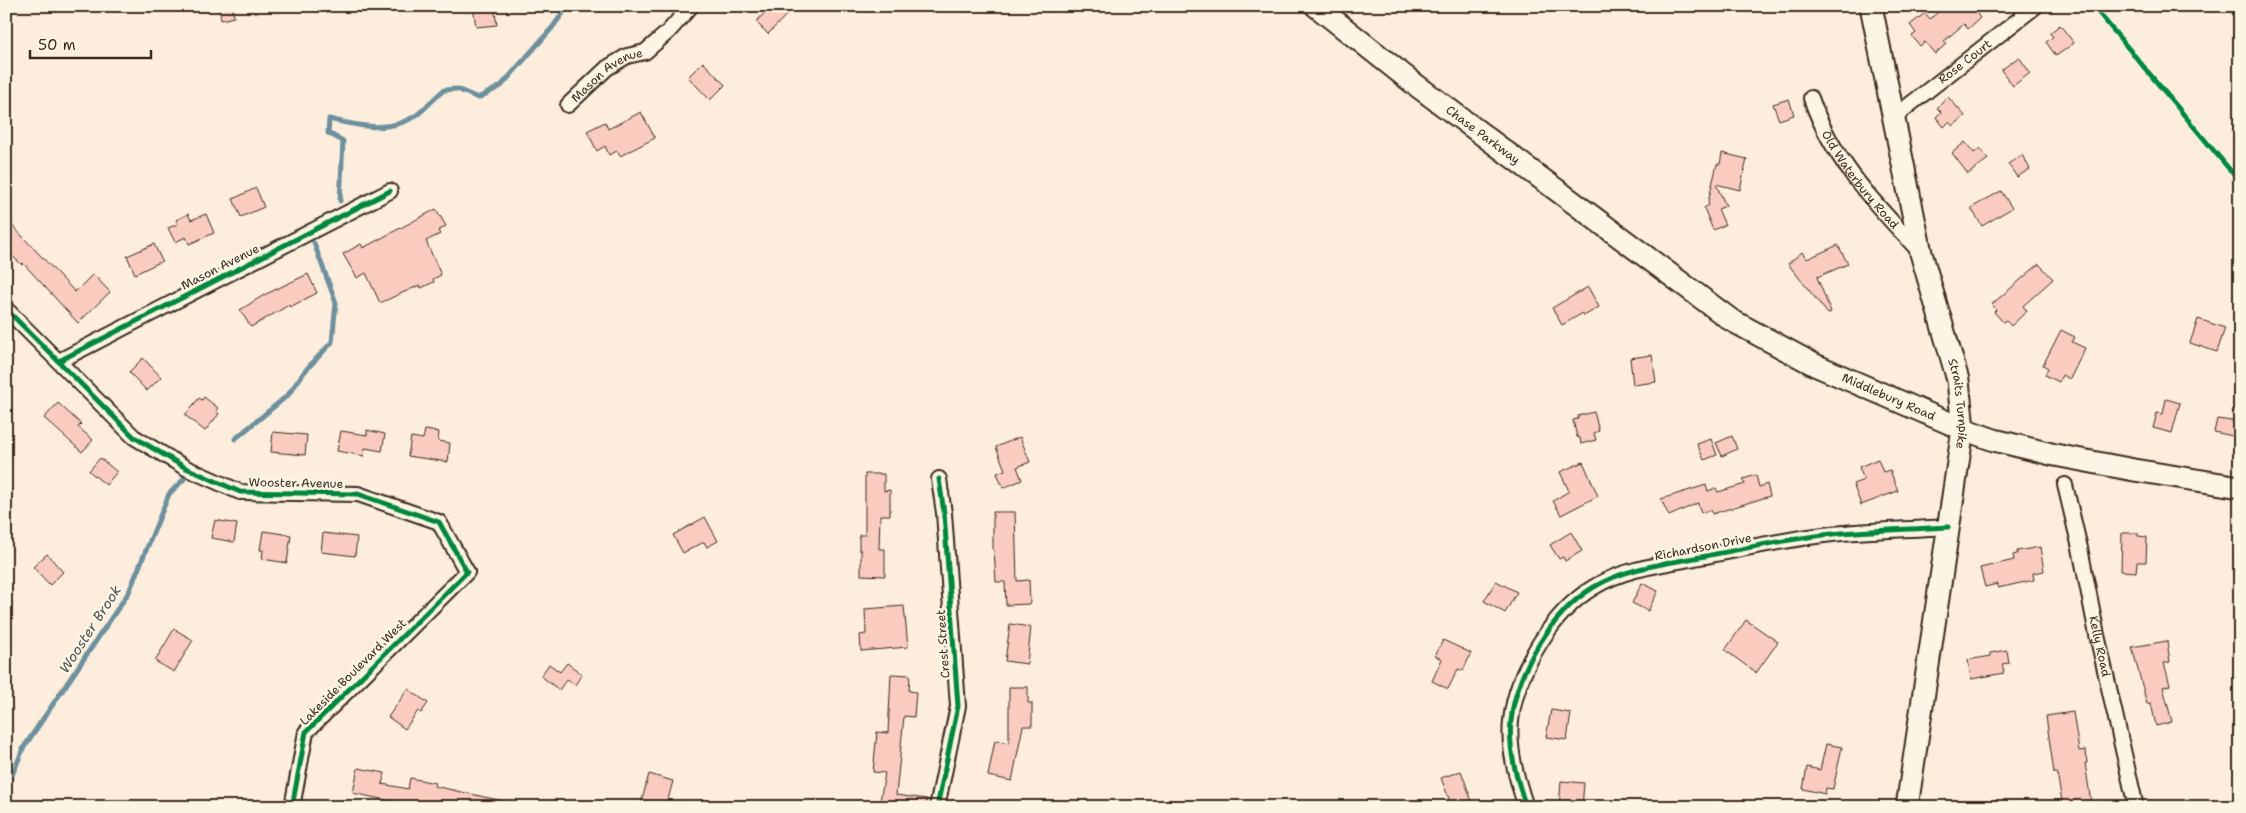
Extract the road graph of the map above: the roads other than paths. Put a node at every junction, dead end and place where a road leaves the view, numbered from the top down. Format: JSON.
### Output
{"nodes":[{"id":1,"x":690,"y":6,"type":"edge"},
{"id":2,"x":1316,"y":6,"type":"edge"},
{"id":3,"x":1871,"y":6,"type":"edge"},
{"id":4,"x":2036,"y":6,"type":"edge"},
{"id":5,"x":1811,"y":98,"type":"dead end"},
{"id":6,"x":568,"y":105,"type":"dead end"},
{"id":7,"x":1894,"y":117,"type":"junction"},
{"id":8,"x":390,"y":191,"type":"dead end"},
{"id":9,"x":1920,"y":253,"type":"junction"},
{"id":10,"x":1652,"y":261,"type":"joint"},
{"id":11,"x":6,"y":309,"type":"edge"},
{"id":12,"x":59,"y":361,"type":"junction"},
{"id":13,"x":1963,"y":429,"type":"junction"},
{"id":14,"x":939,"y":478,"type":"dead end"},
{"id":15,"x":2065,"y":484,"type":"dead end"},
{"id":16,"x":2240,"y":487,"type":"edge"},
{"id":17,"x":1948,"y":527,"type":"junction"},
{"id":18,"x":467,"y":572,"type":"joint"},
{"id":19,"x":292,"y":807,"type":"edge"},
{"id":20,"x":937,"y":807,"type":"edge"},
{"id":21,"x":1526,"y":807,"type":"edge"},
{"id":22,"x":1907,"y":807,"type":"edge"},
{"id":23,"x":2136,"y":807,"type":"edge"}],
"edges":[{"from":1,"to":6,"type":"street","name":"Mason Avenue"},
{"from":2,"to":10,"type":"main road","name":"Chase Parkway"},
{"from":3,"to":7,"type":"main road","name":"Straits Turnpike"},
{"from":4,"to":7,"type":"street","name":"Rose Court"},
{"from":5,"to":9,"type":"street","name":"Old Waterbury Road"},
{"from":7,"to":9,"type":"main road","name":"Straits Turnpike"},
{"from":8,"to":12,"type":"street","name":"Mason Avenue"},
{"from":9,"to":13,"type":"main road","name":"Straits Turnpike"},
{"from":10,"to":13,"type":"main road","name":"Middlebury Road"},
{"from":11,"to":12,"type":"street","name":"Wooster Avenue"},
{"from":12,"to":18,"type":"street","name":"Wooster Avenue"},
{"from":13,"to":16,"type":"main road","name":"Middlebury Road"},
{"from":13,"to":17,"type":"main road","name":"Straits Turnpike"},
{"from":14,"to":20,"type":"street","name":"Crest Street"},
{"from":15,"to":23,"type":"street","name":"Kelly Road"},
{"from":17,"to":21,"type":"street","name":"Richardson Drive"},
{"from":17,"to":22,"type":"main road","name":"Straits Turnpike"},
{"from":18,"to":19,"type":"street","name":"Lakeside Boulevard West"}]}
